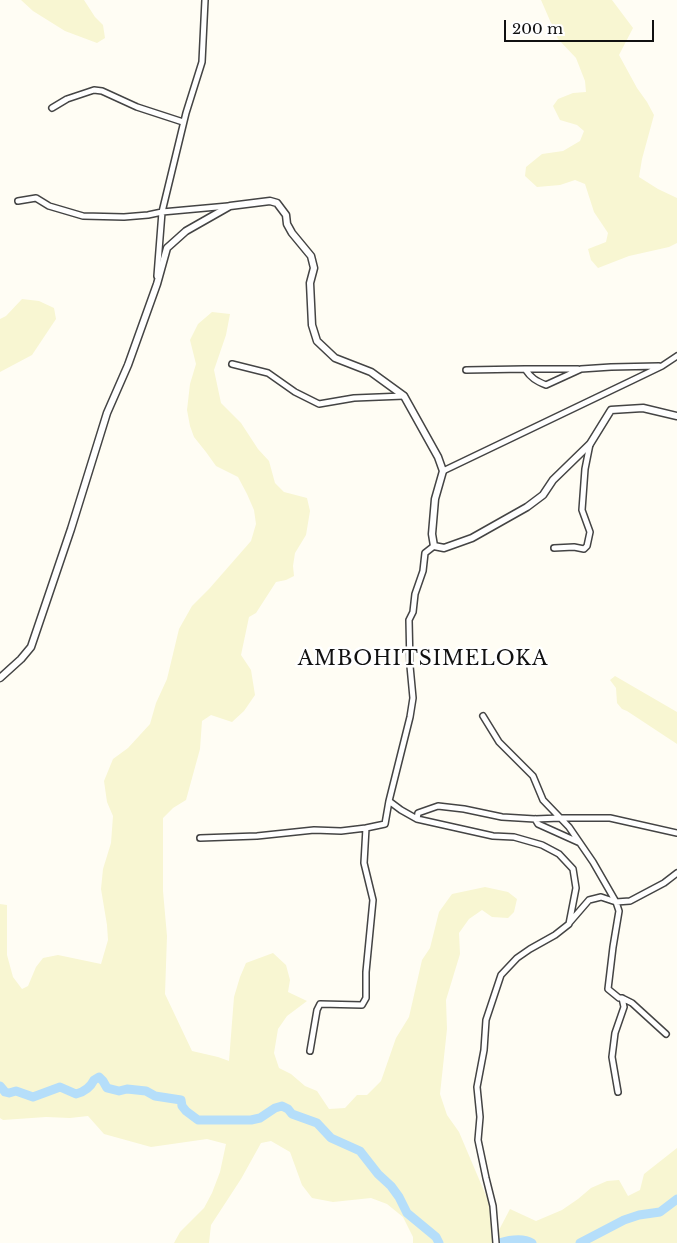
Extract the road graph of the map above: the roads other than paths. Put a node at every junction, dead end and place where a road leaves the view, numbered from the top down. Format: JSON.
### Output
{"nodes":[{"id":1,"x":205,"y":0,"type":"edge"},
{"id":2,"x":52,"y":108,"type":"dead end"},
{"id":3,"x":184,"y":122,"type":"junction"},
{"id":4,"x":18,"y":201,"type":"dead end"},
{"id":5,"x":230,"y":206,"type":"junction"},
{"id":6,"x":162,"y":212,"type":"junction"},
{"id":7,"x":157,"y":284,"type":"junction"},
{"id":8,"x":677,"y":356,"type":"edge"},
{"id":9,"x":232,"y":364,"type":"dead end"},
{"id":10,"x":662,"y":366,"type":"junction"},
{"id":11,"x":525,"y":369,"type":"junction"},
{"id":12,"x":581,"y":369,"type":"junction"},
{"id":13,"x":466,"y":370,"type":"dead end"},
{"id":14,"x":404,"y":396,"type":"junction"},
{"id":15,"x":677,"y":416,"type":"edge"},
{"id":16,"x":590,"y":444,"type":"junction"},
{"id":17,"x":443,"y":471,"type":"junction"},
{"id":18,"x":434,"y":546,"type":"junction"},
{"id":19,"x":554,"y":548,"type":"dead end"},
{"id":20,"x":0,"y":678,"type":"edge"},
{"id":21,"x":483,"y":716,"type":"dead end"},
{"id":22,"x":389,"y":801,"type":"junction"},
{"id":23,"x":560,"y":818,"type":"junction"},
{"id":24,"x":418,"y":819,"type":"junction"},
{"id":25,"x":534,"y":820,"type":"junction"},
{"id":26,"x":366,"y":828,"type":"junction"},
{"id":27,"x":677,"y":833,"type":"edge"},
{"id":28,"x":200,"y":838,"type":"dead end"},
{"id":29,"x":580,"y":842,"type":"junction"},
{"id":30,"x":677,"y":873,"type":"edge"},
{"id":31,"x":616,"y":902,"type":"junction"},
{"id":32,"x":569,"y":924,"type":"junction"},
{"id":33,"x":622,"y":998,"type":"junction"},
{"id":34,"x":666,"y":1034,"type":"dead end"},
{"id":35,"x":310,"y":1051,"type":"dead end"},
{"id":36,"x":618,"y":1092,"type":"dead end"},
{"id":37,"x":496,"y":1243,"type":"edge"}],
"edges":[{"from":1,"to":3,"type":"street"},
{"from":2,"to":3,"type":"street"},
{"from":3,"to":6,"type":"street"},
{"from":4,"to":6,"type":"street"},
{"from":5,"to":6,"type":"street"},
{"from":5,"to":7,"type":"street"},
{"from":5,"to":14,"type":"street"},
{"from":6,"to":7,"type":"street"},
{"from":7,"to":20,"type":"street"},
{"from":8,"to":10,"type":"street"},
{"from":9,"to":14,"type":"street"},
{"from":10,"to":12,"type":"street"},
{"from":10,"to":17,"type":"street"},
{"from":11,"to":12,"type":"street"},
{"from":11,"to":12,"type":"street"},
{"from":11,"to":13,"type":"street"},
{"from":14,"to":17,"type":"street"},
{"from":15,"to":16,"type":"street"},
{"from":16,"to":18,"type":"street"},
{"from":16,"to":19,"type":"street"},
{"from":17,"to":18,"type":"street"},
{"from":18,"to":22,"type":"street"},
{"from":21,"to":23,"type":"street"},
{"from":22,"to":24,"type":"street"},
{"from":22,"to":26,"type":"street"},
{"from":23,"to":25,"type":"street"},
{"from":23,"to":27,"type":"street"},
{"from":23,"to":29,"type":"street"},
{"from":24,"to":25,"type":"street"},
{"from":24,"to":32,"type":"street"},
{"from":25,"to":29,"type":"street"},
{"from":26,"to":28,"type":"street"},
{"from":26,"to":35,"type":"street"},
{"from":29,"to":31,"type":"street"},
{"from":30,"to":31,"type":"street"},
{"from":31,"to":32,"type":"street"},
{"from":31,"to":33,"type":"street"},
{"from":32,"to":37,"type":"street"},
{"from":33,"to":34,"type":"street"},
{"from":33,"to":36,"type":"street"}]}
